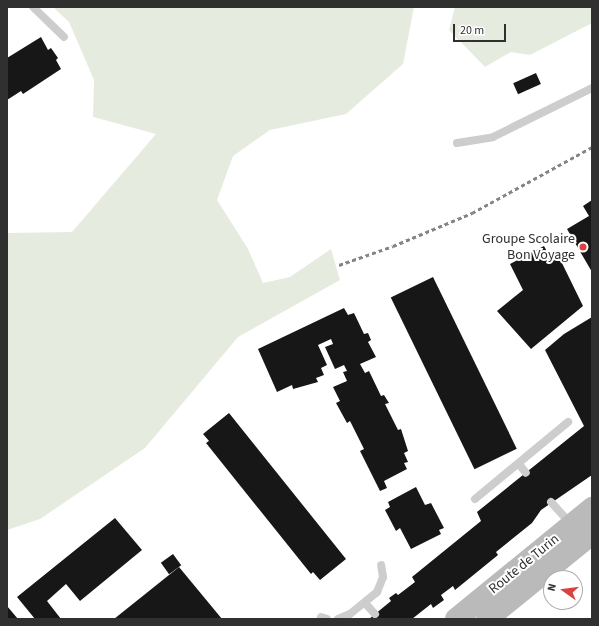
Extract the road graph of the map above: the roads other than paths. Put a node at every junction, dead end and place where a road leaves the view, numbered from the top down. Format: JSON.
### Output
{"nodes":[{"id":1,"x":33,"y":7,"type":"edge"},
{"id":2,"x":64,"y":37,"type":"dead end"},
{"id":3,"x":592,"y":88,"type":"edge"},
{"id":4,"x":457,"y":143,"type":"dead end"},
{"id":5,"x":568,"y":422,"type":"dead end"},
{"id":6,"x":518,"y":464,"type":"junction"},
{"id":7,"x":526,"y":473,"type":"dead end"},
{"id":8,"x":475,"y":498,"type":"dead end"},
{"id":9,"x":551,"y":502,"type":"dead end"},
{"id":10,"x":592,"y":508,"type":"edge"},
{"id":11,"x":572,"y":525,"type":"junction"},
{"id":12,"x":592,"y":534,"type":"edge"},
{"id":13,"x":381,"y":566,"type":"dead end"},
{"id":14,"x":511,"y":587,"type":"junction"},
{"id":15,"x":365,"y":604,"type":"junction"},
{"id":16,"x":375,"y":614,"type":"dead end"},
{"id":17,"x":338,"y":619,"type":"edge"},
{"id":18,"x":456,"y":619,"type":"edge"},
{"id":19,"x":487,"y":619,"type":"edge"}],
"edges":[{"from":1,"to":2,"type":"lane"},
{"from":3,"to":4,"type":"lane"},
{"from":5,"to":6,"type":"lane"},
{"from":6,"to":7,"type":"lane"},
{"from":6,"to":8,"type":"lane"},
{"from":9,"to":11,"type":"lane"},
{"from":10,"to":11,"type":"main road","name":"Route de Turin"},
{"from":11,"to":14,"type":"main road","name":"Route de Turin"},
{"from":12,"to":14,"type":"main road","name":"Route de Turin"},
{"from":13,"to":15,"type":"lane"},
{"from":14,"to":18,"type":"main road","name":"Route de Turin"},
{"from":14,"to":19,"type":"main road","name":"Route de Turin"},
{"from":15,"to":16,"type":"lane"},
{"from":15,"to":17,"type":"lane"}]}
